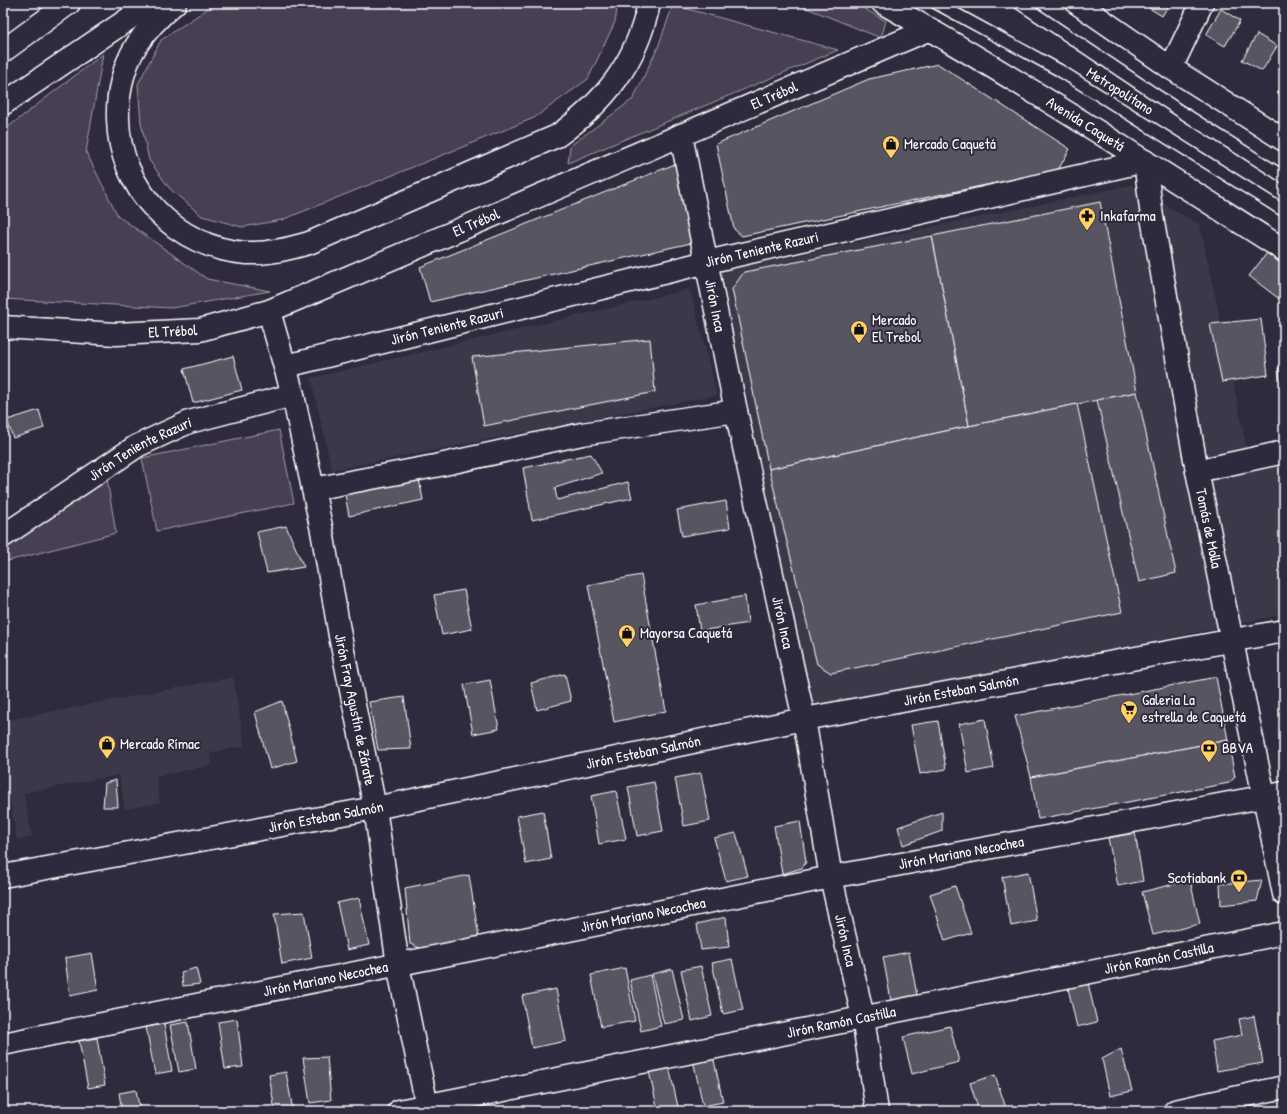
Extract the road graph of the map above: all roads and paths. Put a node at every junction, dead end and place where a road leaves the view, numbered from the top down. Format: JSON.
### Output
{"nodes":[{"id":1,"x":68,"y":3,"type":"edge"},
{"id":2,"x":152,"y":3,"type":"edge"},
{"id":3,"x":175,"y":3,"type":"edge"},
{"id":4,"x":649,"y":3,"type":"edge"},
{"id":5,"x":883,"y":3,"type":"edge"},
{"id":6,"x":936,"y":3,"type":"edge"},
{"id":7,"x":1019,"y":3,"type":"edge"},
{"id":8,"x":1077,"y":3,"type":"edge"},
{"id":9,"x":1202,"y":3,"type":"edge"},
{"id":10,"x":930,"y":29,"type":"junction"},
{"id":11,"x":3,"y":51,"type":"edge"},
{"id":12,"x":1171,"y":68,"type":"junction"},
{"id":13,"x":3,"y":104,"type":"edge"},
{"id":14,"x":681,"y":134,"type":"junction"},
{"id":15,"x":1284,"y":140,"type":"edge"},
{"id":16,"x":1145,"y":161,"type":"junction"},
{"id":17,"x":1284,"y":177,"type":"edge"},
{"id":18,"x":1284,"y":211,"type":"edge"},
{"id":19,"x":1284,"y":250,"type":"edge"},
{"id":20,"x":707,"y":262,"type":"junction"},
{"id":21,"x":269,"y":311,"type":"junction"},
{"id":22,"x":3,"y":327,"type":"edge"},
{"id":23,"x":286,"y":366,"type":"junction"},
{"id":24,"x":293,"y":395,"type":"junction"},
{"id":25,"x":736,"y":410,"type":"junction"},
{"id":26,"x":1284,"y":452,"type":"edge"},
{"id":27,"x":1197,"y":471,"type":"junction"},
{"id":28,"x":313,"y":490,"type":"junction"},
{"id":29,"x":3,"y":536,"type":"edge"},
{"id":30,"x":1284,"y":631,"type":"edge"},
{"id":31,"x":1233,"y":641,"type":"junction"},
{"id":32,"x":804,"y":719,"type":"junction"},
{"id":33,"x":1284,"y":793,"type":"edge"},
{"id":34,"x":1263,"y":798,"type":"junction"},
{"id":35,"x":375,"y":808,"type":"junction"},
{"id":36,"x":3,"y":876,"type":"edge"},
{"id":37,"x":831,"y":877,"type":"junction"},
{"id":38,"x":1284,"y":894,"type":"edge"},
{"id":39,"x":1284,"y":933,"type":"edge"},
{"id":40,"x":398,"y":965,"type":"junction"},
{"id":41,"x":863,"y":1017,"type":"junction"},
{"id":42,"x":3,"y":1044,"type":"edge"},
{"id":43,"x":1284,"y":1087,"type":"edge"},
{"id":44,"x":427,"y":1108,"type":"edge"},
{"id":45,"x":399,"y":1111,"type":"edge"},
{"id":46,"x":878,"y":1111,"type":"edge"},
{"id":47,"x":1175,"y":1111,"type":"edge"}],
"edges":[{"from":1,"to":11,"type":"main road"},
{"from":2,"to":13,"type":"main road"},
{"from":3,"to":4,"type":"main road"},
{"from":5,"to":10,"type":"main road","name":"Avenida Caquetá"},
{"from":6,"to":18,"type":"lane","name":"Metropolitano"},
{"from":7,"to":17,"type":"lane","name":"Metropolitano"},
{"from":8,"to":12,"type":"main road"},
{"from":9,"to":12,"type":"main road"},
{"from":10,"to":14,"type":"main road","name":"El Trébol"},
{"from":10,"to":16,"type":"main road","name":"Avenida Caquetá"},
{"from":12,"to":15,"type":"main road"},
{"from":14,"to":20,"type":"main road","name":"Jirón Inca"},
{"from":14,"to":21,"type":"main road","name":"El Trébol"},
{"from":16,"to":19,"type":"main road","name":"Avenida Caquetá"},
{"from":16,"to":20,"type":"main road","name":"Jirón Teniente Razuri"},
{"from":16,"to":27,"type":"main road","name":"Tomás de Molla"},
{"from":20,"to":23,"type":"main road","name":"Jirón Teniente Razuri"},
{"from":20,"to":25,"type":"main road","name":"Jirón Inca"},
{"from":21,"to":22,"type":"main road","name":"El Trébol"},
{"from":21,"to":23,"type":"main road","name":"Jirón Fray Agustín de Zárate"},
{"from":23,"to":24,"type":"main road","name":"Jirón Fray Agustín de Zárate"},
{"from":24,"to":28,"type":"main road","name":"Jirón Fray Agustín de Zárate"},
{"from":24,"to":29,"type":"main road","name":"Jirón Teniente Razuri"},
{"from":25,"to":28,"type":"main road"},
{"from":25,"to":32,"type":"main road","name":"Jirón Inca"},
{"from":26,"to":27,"type":"main road"},
{"from":27,"to":31,"type":"main road","name":"Tomás de Molla"},
{"from":28,"to":35,"type":"main road","name":"Jirón Fray Agustín de Zárate"},
{"from":30,"to":31,"type":"main road","name":"Jirón Esteban Salmón"},
{"from":31,"to":32,"type":"main road","name":"Jirón Esteban Salmón"},
{"from":31,"to":34,"type":"main road","name":"Tomás de Molla"},
{"from":32,"to":35,"type":"main road","name":"Jirón Esteban Salmón"},
{"from":32,"to":37,"type":"main road","name":"Jirón Inca"},
{"from":33,"to":34,"type":"main road","name":"Jirón Mariano Necochea"},
{"from":34,"to":37,"type":"main road","name":"Jirón Mariano Necochea"},
{"from":34,"to":38,"type":"main road","name":"Tomás de Molla"},
{"from":35,"to":36,"type":"main road","name":"Jirón Esteban Salmón"},
{"from":35,"to":40,"type":"main road","name":"Jirón Fray Agustín de Zárate"},
{"from":37,"to":40,"type":"main road","name":"Jirón Mariano Necochea"},
{"from":37,"to":41,"type":"main road","name":"Jirón Inca"},
{"from":39,"to":41,"type":"main road","name":"Jirón Ramón Castilla"},
{"from":40,"to":42,"type":"main road","name":"Jirón Mariano Necochea"},
{"from":40,"to":44,"type":"main road","name":"Jirón Fray Agustín de Zárate"},
{"from":41,"to":44,"type":"main road","name":"Jirón Ramón Castilla"},
{"from":41,"to":46,"type":"main road","name":"Jirón Inca"},
{"from":43,"to":47,"type":"main road"},
{"from":44,"to":45,"type":"main road","name":"Jirón Ramón Castilla"}]}
